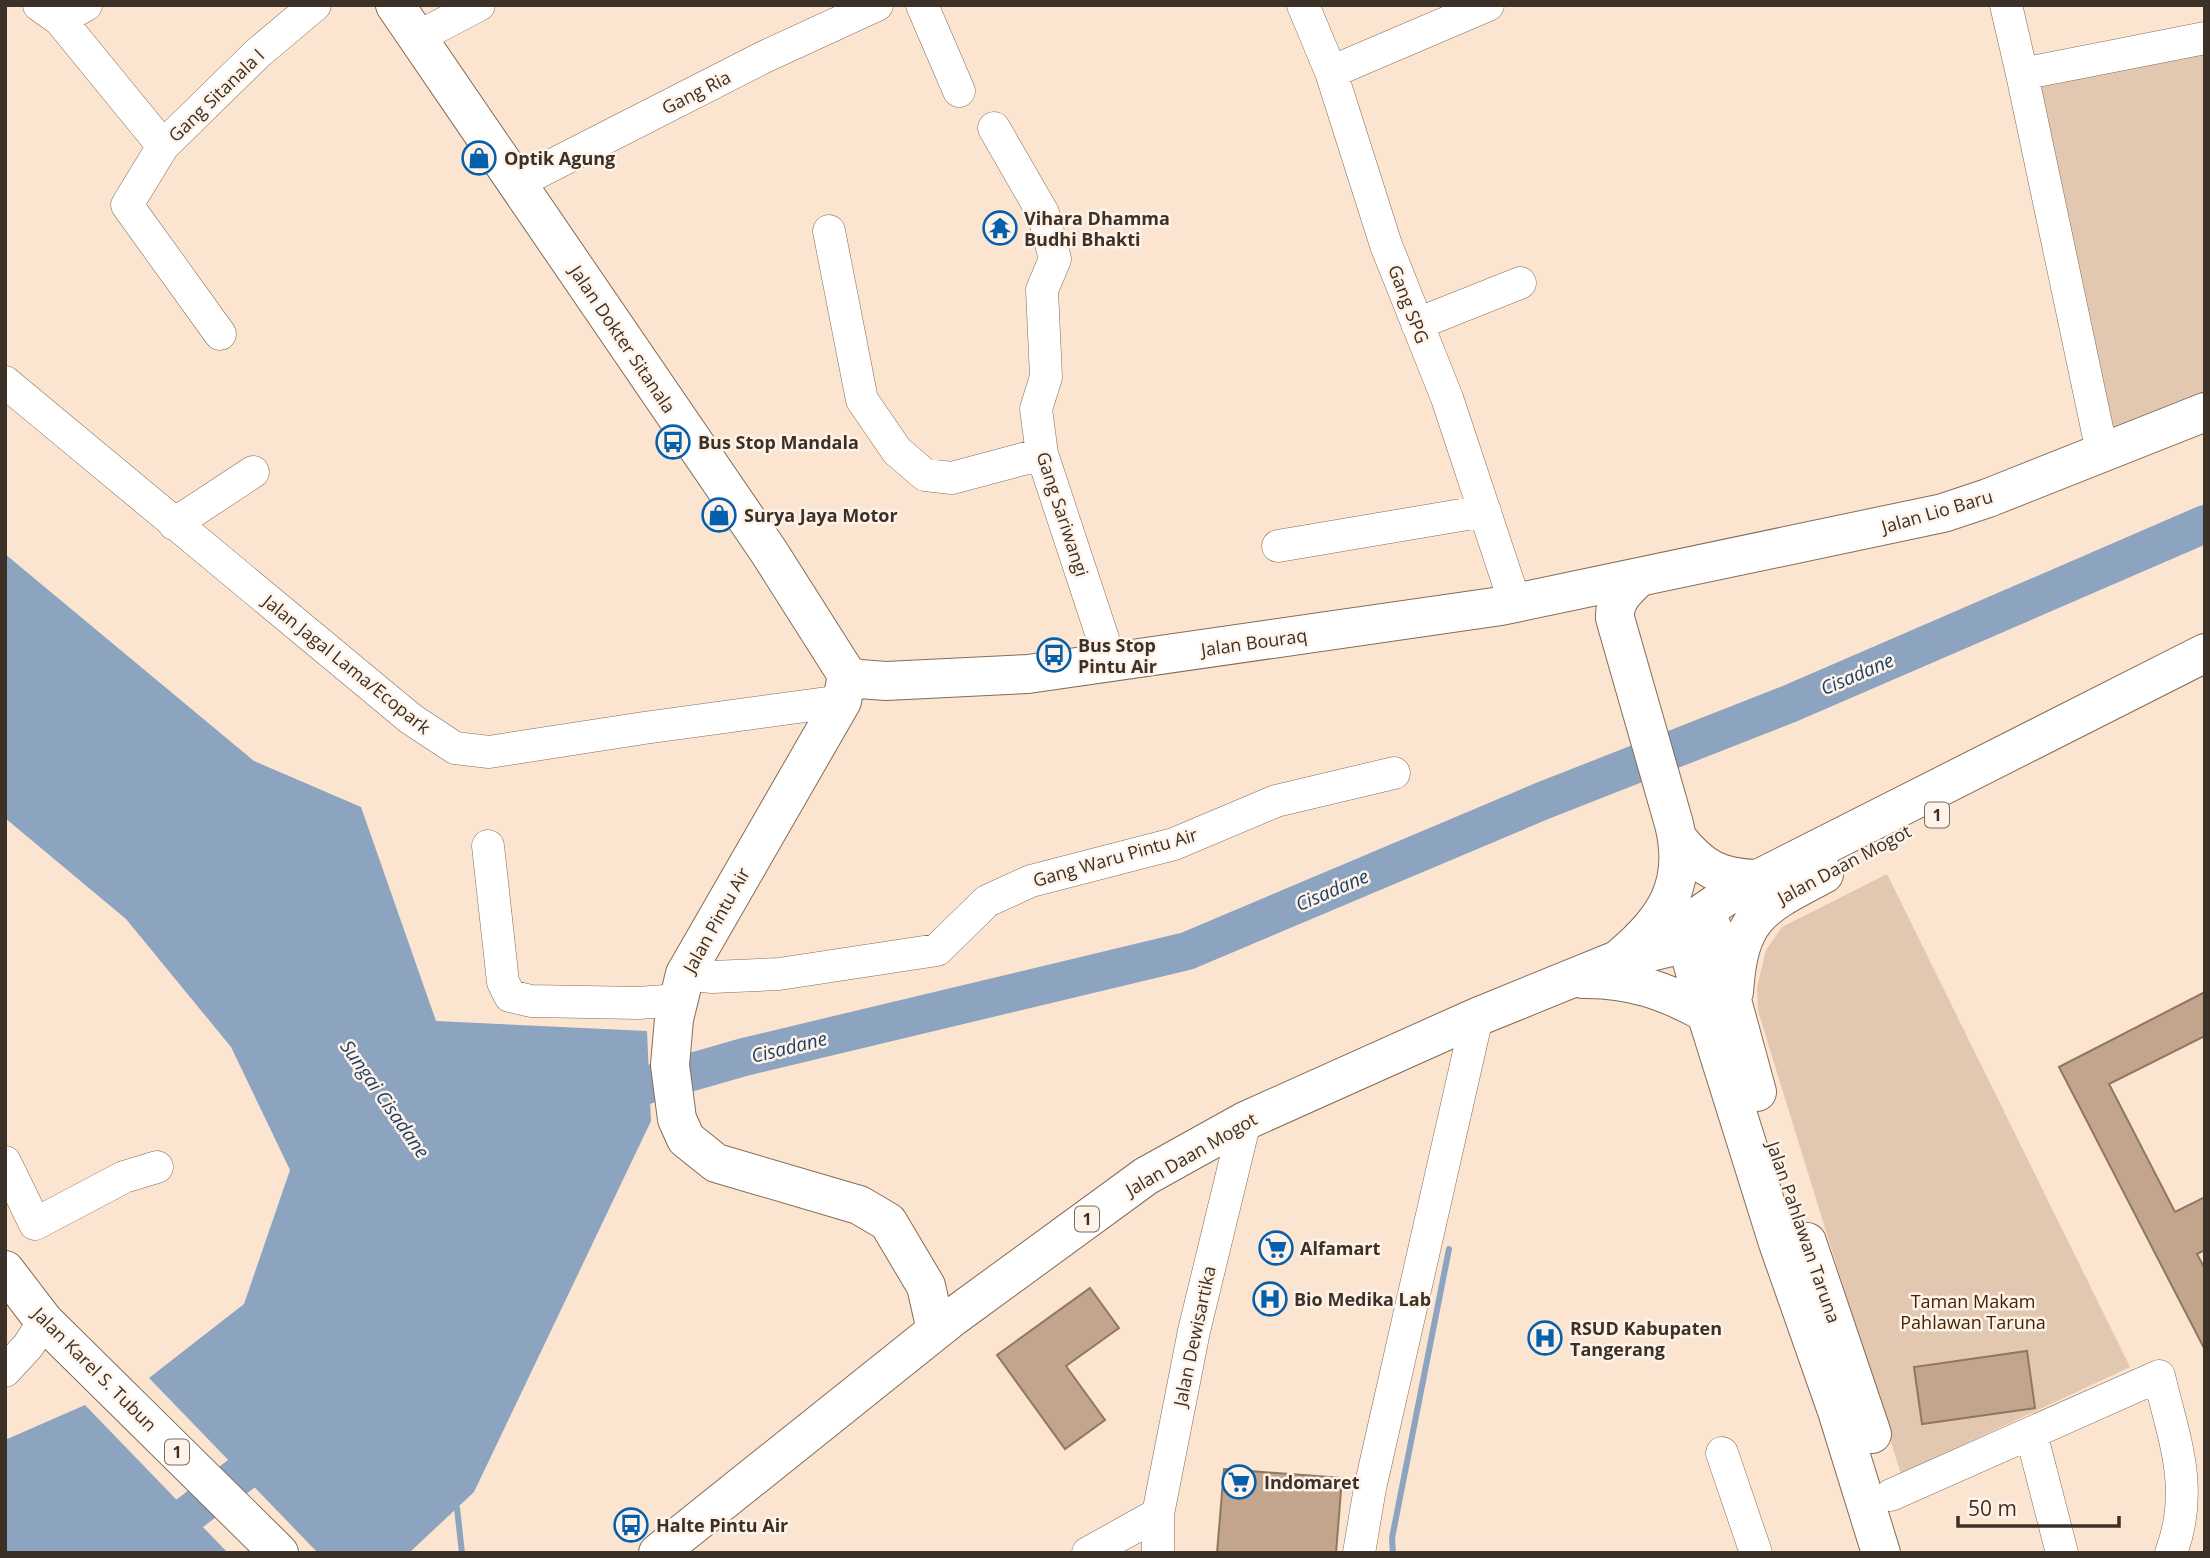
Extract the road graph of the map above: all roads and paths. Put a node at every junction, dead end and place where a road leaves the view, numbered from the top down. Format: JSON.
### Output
{"nodes":[{"id":1,"x":315,"y":5,"type":"edge"},
{"id":2,"x":395,"y":5,"type":"edge"},
{"id":3,"x":480,"y":5,"type":"edge"},
{"id":4,"x":877,"y":5,"type":"edge"},
{"id":5,"x":922,"y":5,"type":"edge"},
{"id":6,"x":1303,"y":5,"type":"edge"},
{"id":7,"x":1488,"y":5,"type":"edge"},
{"id":8,"x":2006,"y":5,"type":"edge"},
{"id":9,"x":62,"y":10,"type":"edge"},
{"id":10,"x":416,"y":38,"type":"junction"},
{"id":11,"x":2205,"y":38,"type":"edge"},
{"id":12,"x":1331,"y":72,"type":"junction"},
{"id":13,"x":2022,"y":74,"type":"junction"},
{"id":14,"x":960,"y":91,"type":"dead end"},
{"id":15,"x":995,"y":128,"type":"dead end"},
{"id":16,"x":163,"y":146,"type":"junction"},
{"id":17,"x":517,"y":183,"type":"junction"},
{"id":18,"x":830,"y":231,"type":"dead end"},
{"id":19,"x":1520,"y":283,"type":"dead end"},
{"id":20,"x":1417,"y":324,"type":"junction"},
{"id":21,"x":220,"y":334,"type":"dead end"},
{"id":22,"x":5,"y":382,"type":"edge"},
{"id":23,"x":2205,"y":412,"type":"edge"},
{"id":24,"x":2102,"y":452,"type":"junction"},
{"id":25,"x":1042,"y":454,"type":"junction"},
{"id":26,"x":253,"y":472,"type":"dead end"},
{"id":27,"x":1485,"y":511,"type":"junction"},
{"id":28,"x":174,"y":524,"type":"junction"},
{"id":29,"x":1279,"y":546,"type":"dead end"},
{"id":30,"x":1648,"y":576,"type":"junction"},
{"id":31,"x":1515,"y":603,"type":"junction"},
{"id":32,"x":2205,"y":653,"type":"edge"},
{"id":33,"x":1111,"y":663,"type":"junction"},
{"id":34,"x":2205,"y":679,"type":"edge"},
{"id":35,"x":844,"y":688,"type":"junction"},
{"id":36,"x":1394,"y":774,"type":"dead end"},
{"id":37,"x":1676,"y":832,"type":"junction"},
{"id":38,"x":488,"y":846,"type":"dead end"},
{"id":39,"x":1758,"y":878,"type":"junction"},
{"id":40,"x":1703,"y":947,"type":"junction"},
{"id":41,"x":1617,"y":960,"type":"junction"},
{"id":42,"x":1570,"y":979,"type":"junction"},
{"id":43,"x":679,"y":997,"type":"junction"},
{"id":44,"x":1719,"y":1009,"type":"junction"},
{"id":45,"x":1477,"y":1017,"type":"junction"},
{"id":46,"x":1245,"y":1121,"type":"junction"},
{"id":47,"x":5,"y":1162,"type":"edge"},
{"id":48,"x":157,"y":1167,"type":"dead end"},
{"id":49,"x":5,"y":1270,"type":"edge"},
{"id":50,"x":44,"y":1321,"type":"junction"},
{"id":51,"x":936,"y":1330,"type":"junction"},
{"id":52,"x":5,"y":1371,"type":"edge"},
{"id":53,"x":2031,"y":1433,"type":"junction"},
{"id":54,"x":1722,"y":1453,"type":"dead end"},
{"id":55,"x":1891,"y":1495,"type":"junction"},
{"id":56,"x":1158,"y":1514,"type":"junction"},
{"id":57,"x":279,"y":1553,"type":"edge"},
{"id":58,"x":658,"y":1553,"type":"edge"},
{"id":59,"x":1088,"y":1553,"type":"edge"},
{"id":60,"x":1158,"y":1553,"type":"edge"},
{"id":61,"x":1359,"y":1553,"type":"edge"},
{"id":62,"x":1756,"y":1553,"type":"edge"},
{"id":63,"x":1881,"y":1553,"type":"edge"},
{"id":64,"x":1909,"y":1553,"type":"edge"},
{"id":65,"x":2062,"y":1553,"type":"edge"},
{"id":66,"x":2171,"y":1553,"type":"edge"}],
"edges":[{"from":1,"to":16,"type":"street","name":"Gang Sitanala I"},
{"from":2,"to":10,"type":"main road","name":"Jalan Dokter Sitanala"},
{"from":3,"to":10,"type":"street"},
{"from":4,"to":17,"type":"street","name":"Gang Ria"},
{"from":5,"to":14,"type":"street"},
{"from":6,"to":12,"type":"street","name":"Gang SPG"},
{"from":7,"to":12,"type":"street"},
{"from":8,"to":13,"type":"street"},
{"from":9,"to":16,"type":"street"},
{"from":10,"to":17,"type":"main road","name":"Jalan Dokter Sitanala"},
{"from":11,"to":13,"type":"street"},
{"from":12,"to":20,"type":"street","name":"Gang SPG"},
{"from":13,"to":24,"type":"street"},
{"from":15,"to":25,"type":"street","name":"Gang Sariwangi"},
{"from":16,"to":21,"type":"street","name":"Gang Sitanala I"},
{"from":17,"to":35,"type":"main road","name":"Jalan Dokter Sitanala"},
{"from":18,"to":25,"type":"street"},
{"from":19,"to":20,"type":"street"},
{"from":20,"to":27,"type":"street","name":"Gang SPG"},
{"from":22,"to":28,"type":"street","name":"Jalan Jagal Lama/Ecopark"},
{"from":23,"to":24,"type":"main road","name":"Jalan Lio Baru"},
{"from":24,"to":30,"type":"main road","name":"Jalan Lio Baru"},
{"from":25,"to":33,"type":"street","name":"Gang Sariwangi"},
{"from":26,"to":28,"type":"street"},
{"from":27,"to":29,"type":"street"},
{"from":27,"to":31,"type":"street","name":"Gang SPG"},
{"from":28,"to":35,"type":"street","name":"Jalan Jagal Lama/Ecopark"},
{"from":30,"to":31,"type":"main road","name":"Jalan Bouraq"},
{"from":30,"to":37,"type":"main road"},
{"from":31,"to":33,"type":"main road","name":"Jalan Bouraq"},
{"from":32,"to":39,"type":"main road","name":"Jalan Daan Mogot","number":"1"},
{"from":33,"to":35,"type":"main road","name":"Jalan Bouraq"},
{"from":34,"to":44,"type":"main road","name":"Jalan Daan Mogot","number":"1"},
{"from":35,"to":43,"type":"main road","name":"Jalan Pintu Air"},
{"from":36,"to":43,"type":"street","name":"Gang Waru Pintu Air"},
{"from":37,"to":39,"type":"main road"},
{"from":37,"to":41,"type":"main road"},
{"from":38,"to":43,"type":"street","name":"Gang Waru Pintu Air"},
{"from":39,"to":40,"type":"main road","name":"Jalan Daan Mogot","number":"1"},
{"from":40,"to":41,"type":"main road","name":"Jalan Daan Mogot","number":"1"},
{"from":40,"to":44,"type":"main road","name":"Jalan Pahlawan Taruna"},
{"from":41,"to":42,"type":"main road","name":"Jalan Daan Mogot","number":"1"},
{"from":42,"to":44,"type":"main road"},
{"from":42,"to":45,"type":"main road","name":"Jalan Daan Mogot","number":"1"},
{"from":43,"to":51,"type":"main road","name":"Jalan Pintu Air"},
{"from":44,"to":55,"type":"main road","name":"Jalan Pahlawan Taruna"},
{"from":44,"to":63,"type":"main road","name":"Jalan Pahlawan Taruna"},
{"from":45,"to":46,"type":"main road","name":"Jalan Daan Mogot","number":"1"},
{"from":45,"to":61,"type":"street"},
{"from":46,"to":51,"type":"main road","name":"Jalan Daan Mogot","number":"1"},
{"from":46,"to":56,"type":"street","name":"Jalan Dewisartika"},
{"from":47,"to":48,"type":"street"},
{"from":49,"to":50,"type":"main road","name":"Jalan Karel S. Tubun","number":"1"},
{"from":50,"to":52,"type":"street"},
{"from":50,"to":57,"type":"main road","name":"Jalan Karel S. Tubun","number":"1"},
{"from":51,"to":58,"type":"main road","name":"Jalan Daan Mogot","number":"1"},
{"from":53,"to":55,"type":"street"},
{"from":53,"to":65,"type":"street"},
{"from":53,"to":66,"type":"street"},
{"from":54,"to":62,"type":"street"},
{"from":55,"to":64,"type":"main road","name":"Jalan Pahlawan Taruna"},
{"from":56,"to":59,"type":"street"},
{"from":56,"to":60,"type":"street","name":"Jalan Dewisartika"}]}
